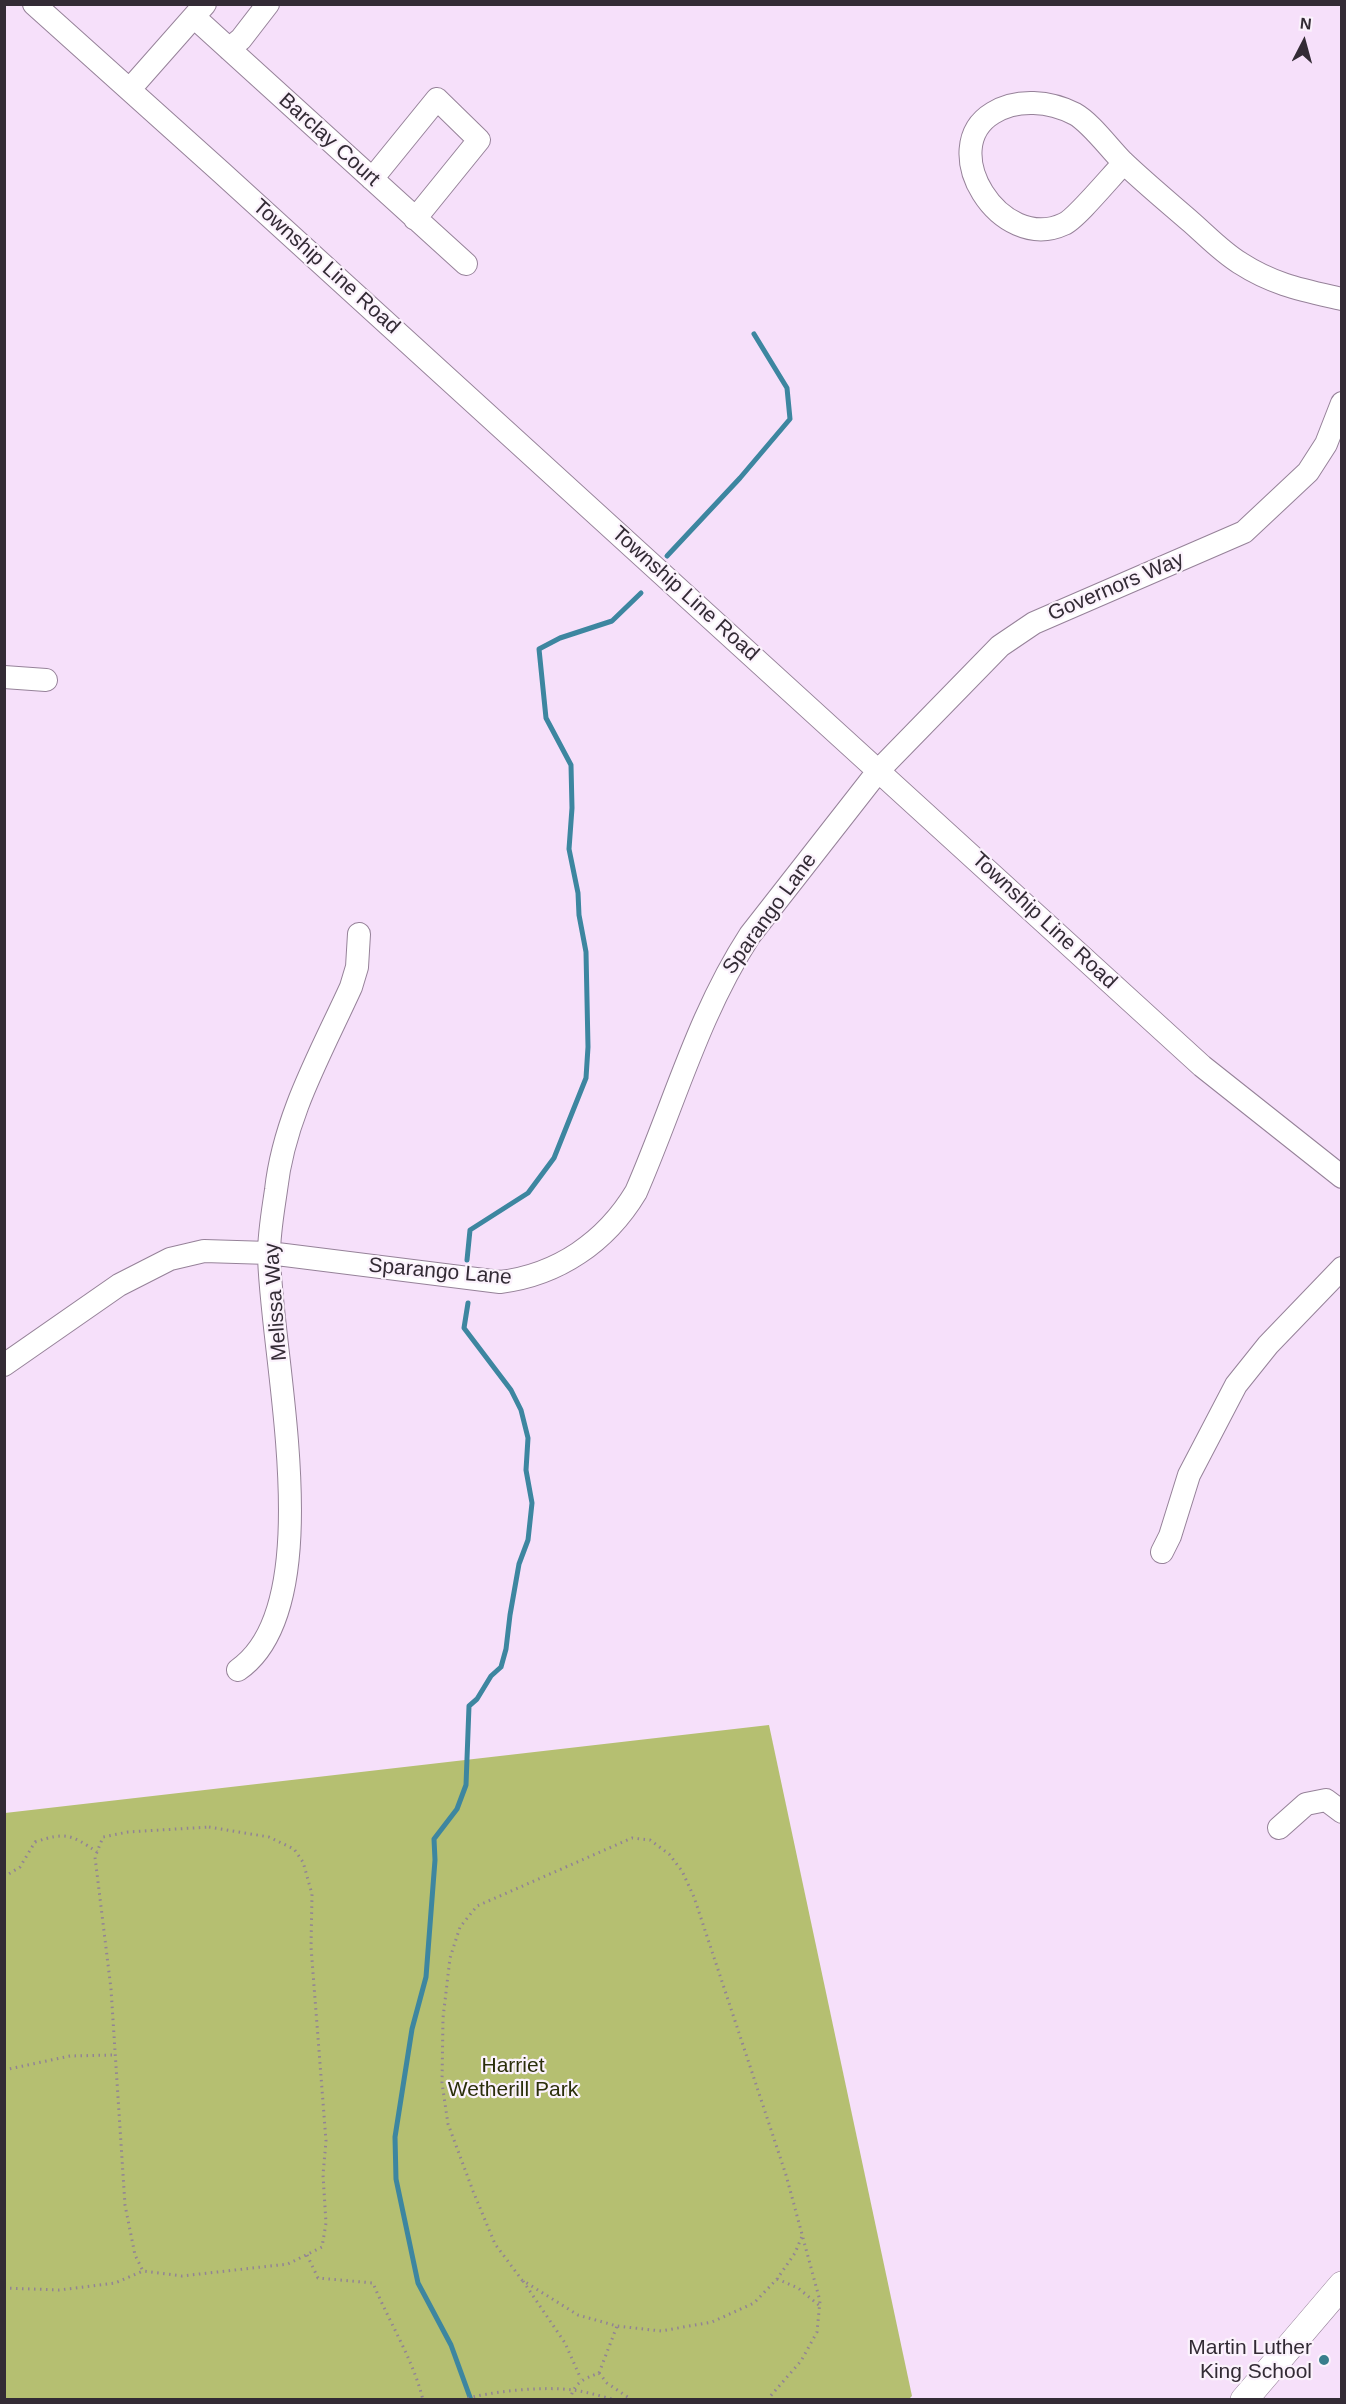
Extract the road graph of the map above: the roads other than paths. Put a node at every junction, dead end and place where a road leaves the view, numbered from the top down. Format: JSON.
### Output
{"nodes":[{"id":1,"x":34,"y":4,"type":"edge"},
{"id":2,"x":268,"y":4,"type":"edge"},
{"id":3,"x":199,"y":10,"type":"edge"},
{"id":4,"x":229,"y":49,"type":"junction"},
{"id":5,"x":130,"y":89,"type":"junction"},
{"id":6,"x":1124,"y":163,"type":"junction"},
{"id":7,"x":372,"y":179,"type":"junction"},
{"id":8,"x":415,"y":219,"type":"junction"},
{"id":9,"x":466,"y":264,"type":"dead end"},
{"id":10,"x":1341,"y":299,"type":"edge"},
{"id":11,"x":1341,"y":403,"type":"edge"},
{"id":12,"x":4,"y":677,"type":"edge"},
{"id":13,"x":46,"y":681,"type":"dead end"},
{"id":14,"x":879,"y":770,"type":"junction"},
{"id":15,"x":359,"y":934,"type":"dead end"},
{"id":16,"x":1341,"y":1177,"type":"edge"},
{"id":17,"x":269,"y":1253,"type":"junction"},
{"id":18,"x":1341,"y":1269,"type":"edge"},
{"id":19,"x":4,"y":1365,"type":"edge"},
{"id":20,"x":1162,"y":1552,"type":"dead end"},
{"id":21,"x":238,"y":1670,"type":"dead end"},
{"id":22,"x":1341,"y":1812,"type":"edge"},
{"id":23,"x":1279,"y":1828,"type":"dead end"},
{"id":24,"x":1341,"y":2285,"type":"edge"},
{"id":25,"x":1245,"y":2400,"type":"edge"}],
"edges":[{"from":1,"to":5,"type":"street","name":"Township Line Road"},
{"from":2,"to":4,"type":"street"},
{"from":3,"to":4,"type":"street","name":"Barclay Court"},
{"from":3,"to":5,"type":"street"},
{"from":4,"to":7,"type":"street","name":"Barclay Court"},
{"from":5,"to":14,"type":"street","name":"Township Line Road"},
{"from":6,"to":6,"type":"street"},
{"from":6,"to":10,"type":"street"},
{"from":7,"to":8,"type":"street","name":"Barclay Court"},
{"from":7,"to":8,"type":"street"},
{"from":8,"to":9,"type":"street","name":"Barclay Court"},
{"from":11,"to":14,"type":"street","name":"Governors Way"},
{"from":12,"to":13,"type":"street"},
{"from":14,"to":16,"type":"street","name":"Township Line Road"},
{"from":14,"to":17,"type":"street","name":"Sparango Lane"},
{"from":15,"to":17,"type":"street","name":"Melissa Way"},
{"from":17,"to":19,"type":"street","name":"Sparango Lane"},
{"from":17,"to":21,"type":"street","name":"Melissa Way"},
{"from":18,"to":20,"type":"street"},
{"from":22,"to":23,"type":"street"},
{"from":24,"to":25,"type":"main road"}]}
